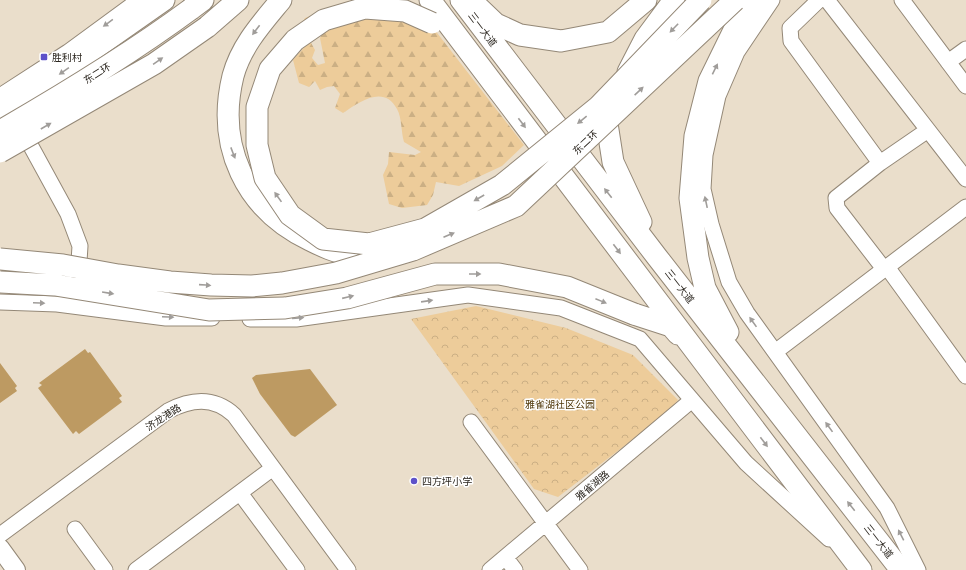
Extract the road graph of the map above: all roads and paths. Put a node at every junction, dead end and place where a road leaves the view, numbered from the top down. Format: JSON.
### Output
{"nodes":[{"id":1,"x":139,"y":0,"type":"edge"},
{"id":2,"x":164,"y":0,"type":"edge"},
{"id":3,"x":238,"y":0,"type":"edge"},
{"id":4,"x":281,"y":0,"type":"edge"},
{"id":5,"x":430,"y":0,"type":"edge"},
{"id":6,"x":461,"y":0,"type":"edge"},
{"id":7,"x":471,"y":0,"type":"edge"},
{"id":8,"x":646,"y":0,"type":"edge"},
{"id":9,"x":674,"y":0,"type":"edge"},
{"id":10,"x":701,"y":0,"type":"edge"},
{"id":11,"x":735,"y":0,"type":"edge"},
{"id":12,"x":756,"y":0,"type":"edge"},
{"id":13,"x":772,"y":0,"type":"edge"},
{"id":14,"x":819,"y":0,"type":"edge"},
{"id":15,"x":828,"y":0,"type":"edge"},
{"id":16,"x":902,"y":0,"type":"edge"},
{"id":17,"x":197,"y":5,"type":"edge"},
{"id":18,"x":966,"y":49,"type":"edge"},
{"id":19,"x":948,"y":62,"type":"junction"},
{"id":20,"x":966,"y":86,"type":"edge"},
{"id":21,"x":498,"y":92,"type":"junction"},
{"id":22,"x":3,"y":104,"type":"edge"},
{"id":23,"x":928,"y":130,"type":"junction"},
{"id":24,"x":0,"y":131,"type":"edge"},
{"id":25,"x":0,"y":152,"type":"edge"},
{"id":26,"x":880,"y":163,"type":"junction"},
{"id":27,"x":966,"y":179,"type":"edge"},
{"id":28,"x":966,"y":207,"type":"edge"},
{"id":29,"x":413,"y":250,"type":"junction"},
{"id":30,"x":657,"y":257,"type":"junction"},
{"id":31,"x":0,"y":259,"type":"edge"},
{"id":32,"x":885,"y":268,"type":"junction"},
{"id":33,"x":0,"y":282,"type":"edge"},
{"id":34,"x":0,"y":302,"type":"edge"},
{"id":35,"x":76,"y":306,"type":"junction"},
{"id":36,"x":774,"y":352,"type":"junction"},
{"id":37,"x":966,"y":376,"type":"edge"},
{"id":38,"x":761,"y":390,"type":"junction"},
{"id":39,"x":692,"y":400,"type":"junction"},
{"id":40,"x":471,"y":422,"type":"dead end"},
{"id":41,"x":751,"y":425,"type":"junction"},
{"id":42,"x":273,"y":468,"type":"junction"},
{"id":43,"x":240,"y":493,"type":"junction"},
{"id":44,"x":546,"y":524,"type":"junction"},
{"id":45,"x":75,"y":529,"type":"dead end"},
{"id":46,"x":0,"y":535,"type":"edge"},
{"id":47,"x":0,"y":548,"type":"edge"},
{"id":48,"x":510,"y":564,"type":"edge"},
{"id":49,"x":859,"y":568,"type":"edge"},
{"id":50,"x":16,"y":570,"type":"edge"},
{"id":51,"x":104,"y":570,"type":"edge"},
{"id":52,"x":136,"y":570,"type":"edge"},
{"id":53,"x":297,"y":570,"type":"edge"},
{"id":54,"x":348,"y":570,"type":"edge"},
{"id":55,"x":490,"y":570,"type":"edge"},
{"id":56,"x":580,"y":570,"type":"edge"},
{"id":57,"x":901,"y":570,"type":"edge"},
{"id":58,"x":918,"y":570,"type":"edge"}],
"edges":[{"from":1,"to":22,"type":"street","one_way":true},
{"from":2,"to":22,"type":"highway","one_way":true},
{"from":25,"to":3,"type":"highway","one_way":true,"bridge":true},
{"from":4,"to":29,"type":"highway","one_way":true,"bridge":true},
{"from":5,"to":21,"type":"highway"},
{"from":30,"to":6,"type":"highway","name":"三一大道","one_way":true},
{"from":7,"to":8,"type":"highway"},
{"from":9,"to":30,"type":"highway"},
{"from":10,"to":21,"type":"highway","one_way":true,"bridge":true},
{"from":29,"to":11,"type":"highway","name":"东二环","one_way":true,"bridge":true},
{"from":38,"to":12,"type":"highway","one_way":true},
{"from":36,"to":13,"type":"street","one_way":true},
{"from":14,"to":26,"type":"street"},
{"from":15,"to":23,"type":"street"},
{"from":16,"to":19,"type":"street"},
{"from":17,"to":24,"type":"highway","name":"东二环","bridge":true},
{"from":18,"to":19,"type":"street"},
{"from":19,"to":20,"type":"street"},
{"from":21,"to":41,"type":"highway","one_way":true},
{"from":22,"to":35,"type":"street"},
{"from":23,"to":26,"type":"street"},
{"from":23,"to":27,"type":"street"},
{"from":26,"to":32,"type":"street"},
{"from":28,"to":32,"type":"street"},
{"from":31,"to":29,"type":"highway","one_way":true,"bridge":true},
{"from":30,"to":38,"type":"highway","name":"三一大道"},
{"from":32,"to":36,"type":"street"},
{"from":32,"to":37,"type":"street"},
{"from":33,"to":41,"type":"highway","one_way":true,"bridge":true},
{"from":34,"to":35,"type":"street","one_way":true},
{"from":35,"to":39,"type":"street","one_way":true},
{"from":58,"to":36,"type":"street","one_way":true},
{"from":57,"to":38,"type":"highway","name":"三一大道","one_way":true},
{"from":39,"to":44,"type":"street","name":"雅雀湖路"},
{"from":39,"to":49,"type":"street"},
{"from":40,"to":44,"type":"street"},
{"from":41,"to":49,"type":"highway","one_way":true},
{"from":42,"to":43,"type":"street"},
{"from":42,"to":46,"type":"street","name":"济龙港路"},
{"from":42,"to":54,"type":"street","name":"济龙港路"},
{"from":43,"to":52,"type":"street"},
{"from":43,"to":53,"type":"street"},
{"from":44,"to":48,"type":"street","name":"雅雀湖路"},
{"from":44,"to":56,"type":"street"},
{"from":45,"to":51,"type":"street"},
{"from":47,"to":50,"type":"main road"},
{"from":48,"to":55,"type":"street","name":"雅雀湖路"}]}
